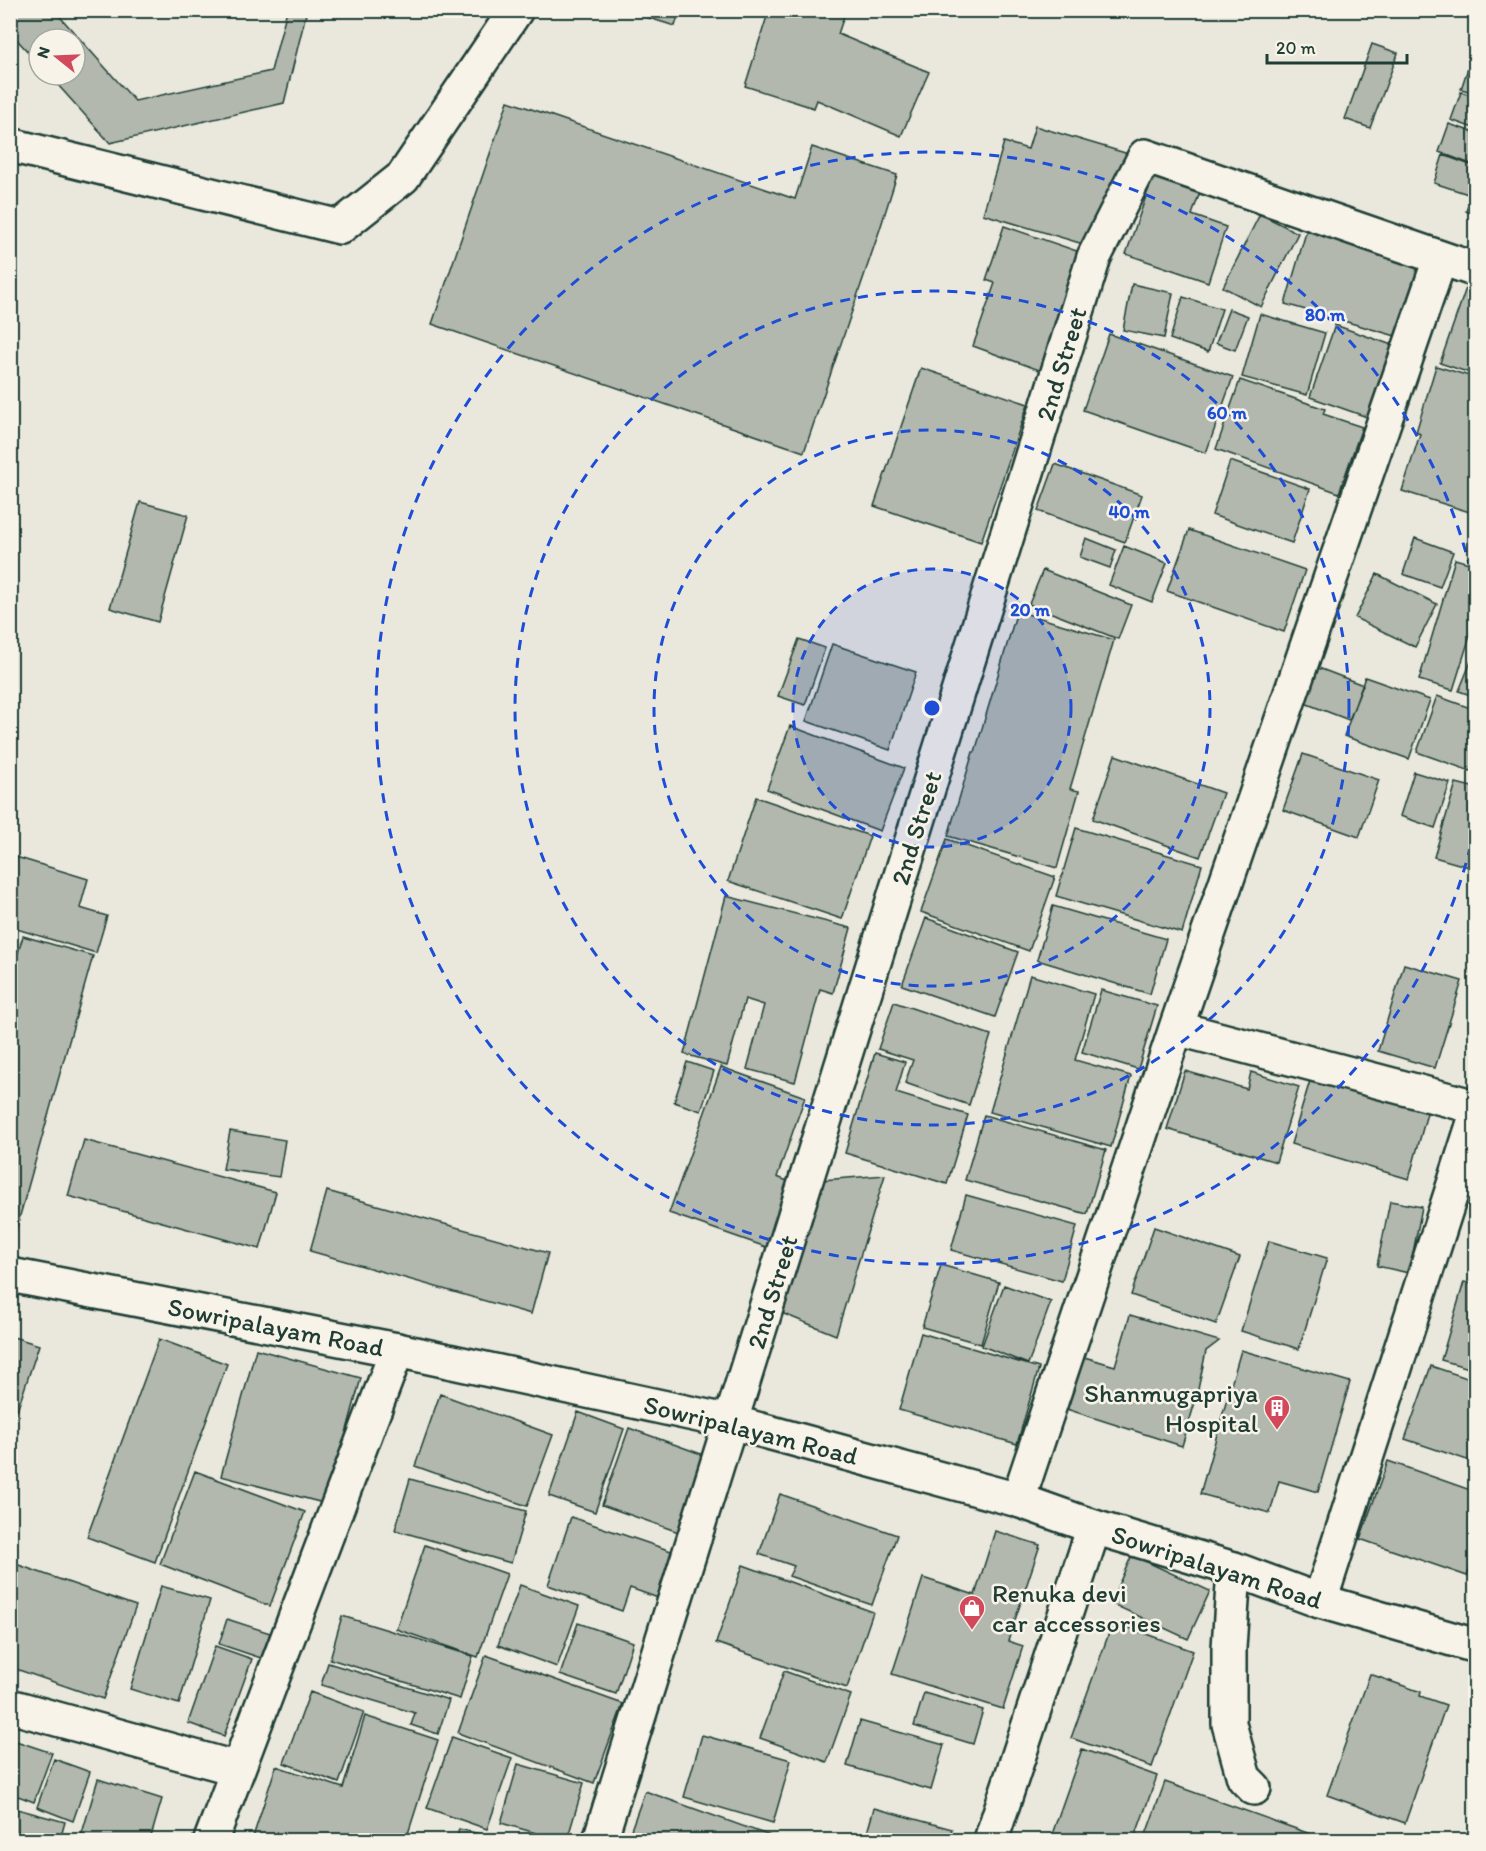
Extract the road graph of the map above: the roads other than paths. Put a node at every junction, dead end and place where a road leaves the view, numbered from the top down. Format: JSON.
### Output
{"nodes":[{"id":1,"x":516,"y":10,"type":"edge"},
{"id":2,"x":10,"y":145,"type":"edge"},
{"id":3,"x":1440,"y":259,"type":"junction"},
{"id":4,"x":1476,"y":270,"type":"edge"},
{"id":5,"x":1176,"y":1028,"type":"junction"},
{"id":6,"x":1476,"y":1107,"type":"edge"},
{"id":7,"x":1476,"y":1116,"type":"edge"},
{"id":8,"x":10,"y":1275,"type":"edge"},
{"id":9,"x":397,"y":1350,"type":"junction"},
{"id":10,"x":731,"y":1422,"type":"junction"},
{"id":11,"x":1018,"y":1500,"type":"junction"},
{"id":12,"x":1094,"y":1527,"type":"junction"},
{"id":13,"x":1234,"y":1569,"type":"junction"},
{"id":14,"x":1320,"y":1600,"type":"junction"},
{"id":15,"x":1476,"y":1646,"type":"edge"},
{"id":16,"x":10,"y":1706,"type":"edge"},
{"id":17,"x":238,"y":1769,"type":"junction"},
{"id":18,"x":1254,"y":1788,"type":"dead end"},
{"id":19,"x":211,"y":1840,"type":"edge"},
{"id":20,"x":600,"y":1840,"type":"edge"},
{"id":21,"x":991,"y":1840,"type":"edge"}],
"edges":[{"from":1,"to":2,"type":"street"},
{"from":3,"to":4,"type":"street","name":"2nd Street"},
{"from":3,"to":5,"type":"street"},
{"from":3,"to":10,"type":"street","name":"2nd Street"},
{"from":5,"to":6,"type":"street"},
{"from":5,"to":11,"type":"street"},
{"from":7,"to":14,"type":"street"},
{"from":8,"to":9,"type":"street","name":"Sowripalayam Road"},
{"from":9,"to":10,"type":"street","name":"Sowripalayam Road"},
{"from":9,"to":17,"type":"street"},
{"from":10,"to":11,"type":"street","name":"Sowripalayam Road"},
{"from":10,"to":20,"type":"street","name":"2nd Street"},
{"from":11,"to":12,"type":"street","name":"Sowripalayam Road"},
{"from":12,"to":13,"type":"street","name":"Sowripalayam Road"},
{"from":12,"to":21,"type":"street"},
{"from":13,"to":14,"type":"street","name":"Sowripalayam Road"},
{"from":13,"to":18,"type":"street"},
{"from":14,"to":15,"type":"street","name":"Sowripalayam Road"},
{"from":16,"to":17,"type":"street"},
{"from":17,"to":19,"type":"street"}]}
